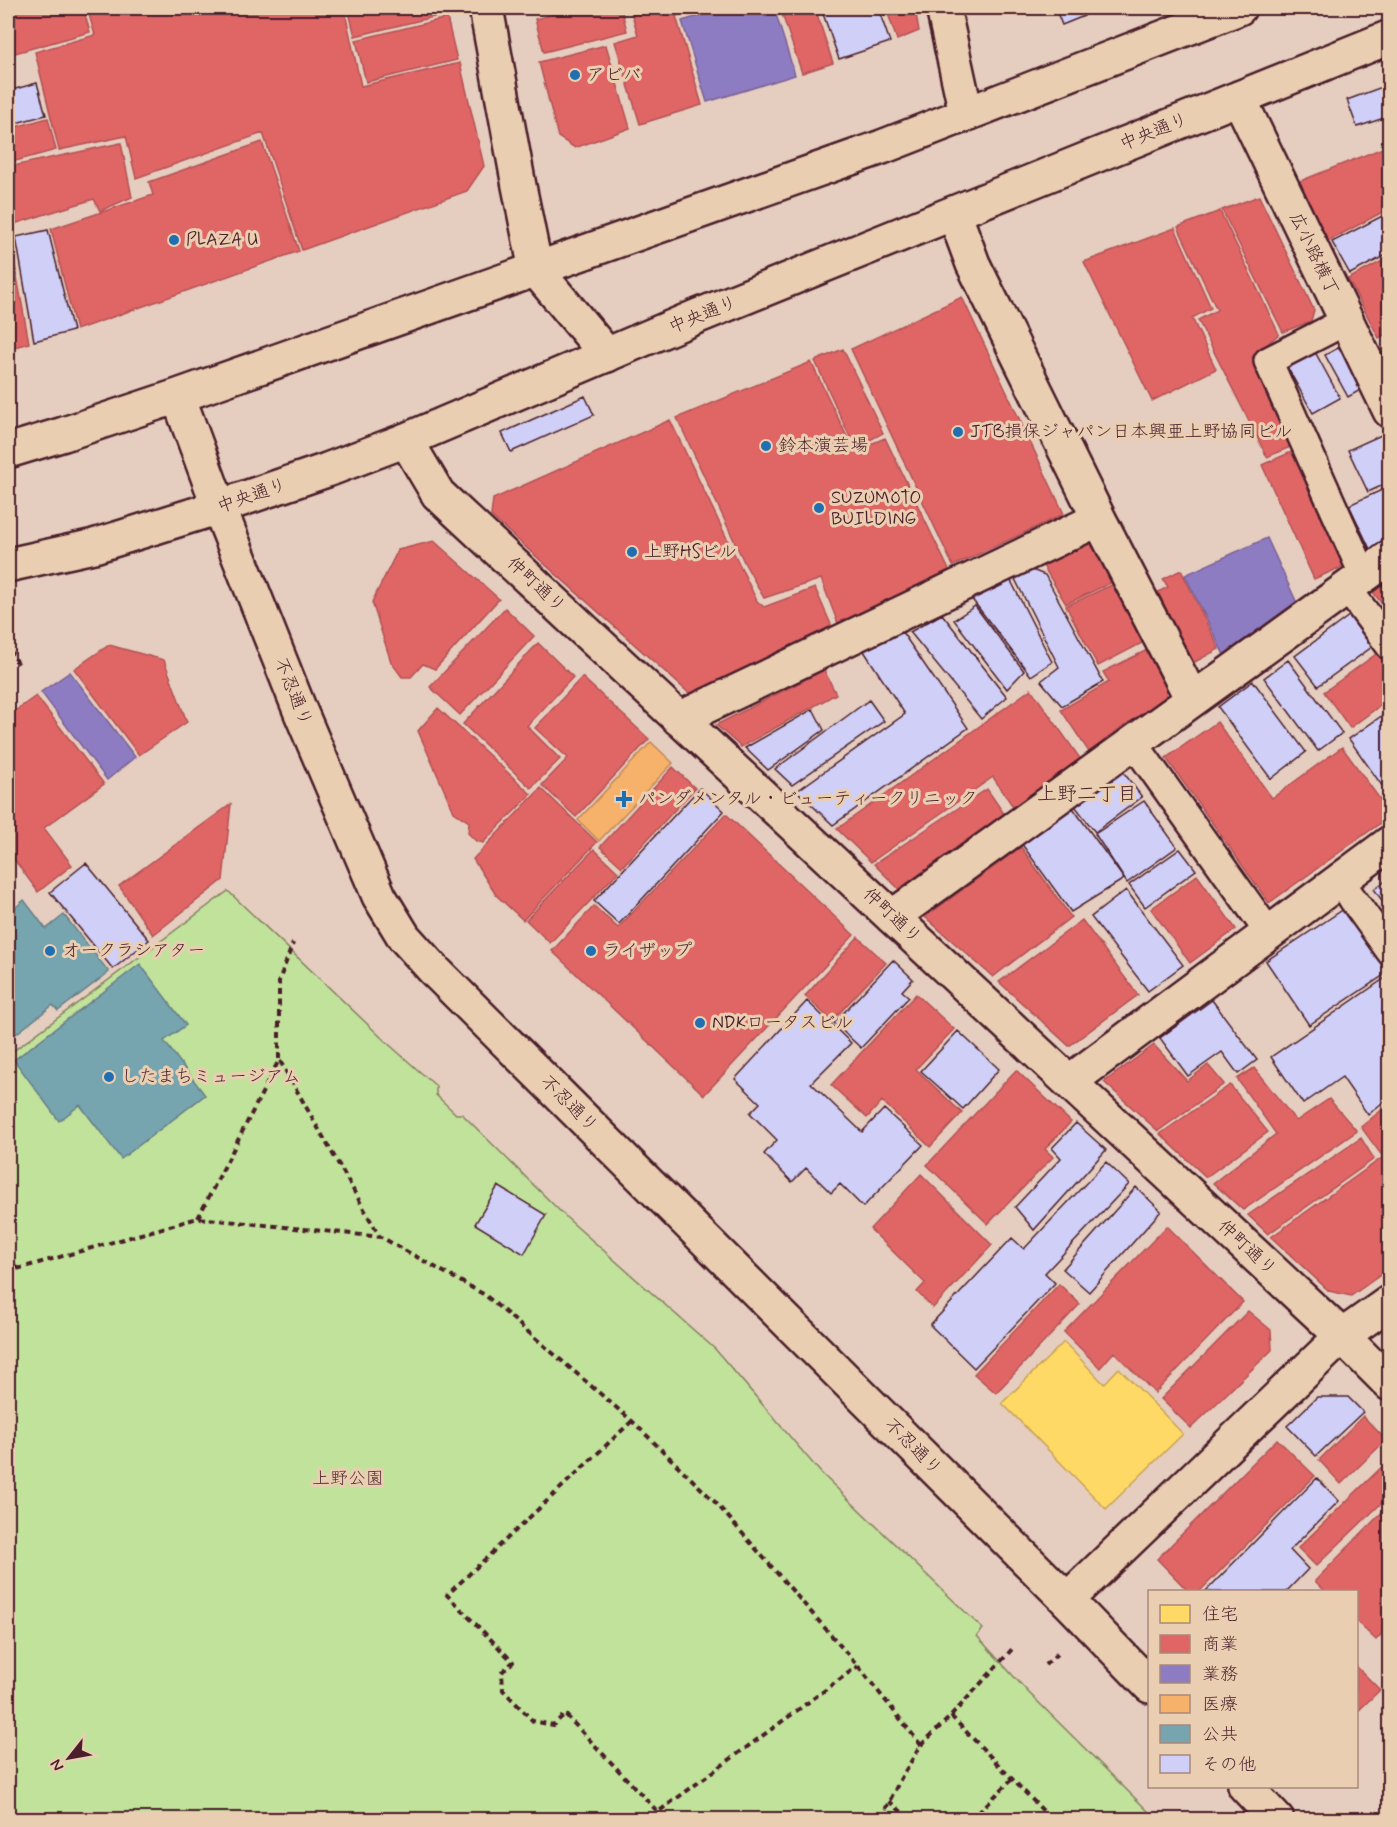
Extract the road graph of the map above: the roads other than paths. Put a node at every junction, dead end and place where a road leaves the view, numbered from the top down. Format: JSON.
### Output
{"nodes":[{"id":1,"x":486,"y":8,"type":"edge"},
{"id":2,"x":943,"y":8,"type":"edge"},
{"id":3,"x":1239,"y":8,"type":"edge"},
{"id":4,"x":1389,"y":37,"type":"edge"},
{"id":5,"x":1239,"y":98,"type":"junction"},
{"id":6,"x":966,"y":113,"type":"junction"},
{"id":7,"x":954,"y":213,"type":"junction"},
{"id":8,"x":536,"y":270,"type":"junction"},
{"id":9,"x":1346,"y":321,"type":"junction"},
{"id":10,"x":608,"y":355,"type":"junction"},
{"id":11,"x":178,"y":396,"type":"junction"},
{"id":12,"x":1389,"y":411,"type":"edge"},
{"id":13,"x":406,"y":440,"type":"junction"},
{"id":14,"x":8,"y":451,"type":"edge"},
{"id":15,"x":219,"y":507,"type":"junction"},
{"id":16,"x":1099,"y":519,"type":"junction"},
{"id":17,"x":1389,"y":557,"type":"edge"},
{"id":18,"x":8,"y":565,"type":"edge"},
{"id":19,"x":1355,"y":582,"type":"junction"},
{"id":20,"x":1389,"y":646,"type":"edge"},
{"id":21,"x":1192,"y":699,"type":"junction"},
{"id":22,"x":679,"y":719,"type":"junction"},
{"id":23,"x":1133,"y":742,"type":"junction"},
{"id":24,"x":1389,"y":843,"type":"edge"},
{"id":25,"x":1339,"y":880,"type":"junction"},
{"id":26,"x":892,"y":916,"type":"junction"},
{"id":27,"x":1269,"y":933,"type":"junction"},
{"id":28,"x":1389,"y":951,"type":"edge"},
{"id":29,"x":1070,"y":1082,"type":"junction"},
{"id":30,"x":1389,"y":1302,"type":"edge"},
{"id":31,"x":1342,"y":1336,"type":"junction"},
{"id":32,"x":1389,"y":1384,"type":"edge"},
{"id":33,"x":1067,"y":1600,"type":"junction"},
{"id":34,"x":1148,"y":1685,"type":"edge"},
{"id":35,"x":1247,"y":1788,"type":"edge"},
{"id":36,"x":1277,"y":1820,"type":"edge"}],
"edges":[{"from":1,"to":8,"type":"street"},
{"from":2,"to":6,"type":"street"},
{"from":3,"to":6,"type":"street"},
{"from":4,"to":5,"type":"street","name":"中央通り"},
{"from":5,"to":7,"type":"street","name":"中央通り"},
{"from":5,"to":9,"type":"street","name":"広小路横丁"},
{"from":6,"to":8,"type":"street"},
{"from":7,"to":10,"type":"street","name":"中央通り"},
{"from":7,"to":16,"type":"street"},
{"from":8,"to":10,"type":"street"},
{"from":8,"to":11,"type":"street"},
{"from":9,"to":12,"type":"street","name":"広小路横丁"},
{"from":9,"to":19,"type":"lane"},
{"from":10,"to":13,"type":"street","name":"中央通り"},
{"from":11,"to":14,"type":"street"},
{"from":11,"to":15,"type":"street","name":"不忍通り"},
{"from":13,"to":15,"type":"street","name":"中央通り"},
{"from":13,"to":22,"type":"street","name":"仲町通り"},
{"from":15,"to":18,"type":"street","name":"中央通り"},
{"from":15,"to":33,"type":"street","name":"不忍通り"},
{"from":16,"to":21,"type":"street"},
{"from":16,"to":22,"type":"street"},
{"from":17,"to":19,"type":"street"},
{"from":19,"to":20,"type":"lane"},
{"from":19,"to":21,"type":"street"},
{"from":21,"to":23,"type":"street"},
{"from":22,"to":26,"type":"street","name":"仲町通り"},
{"from":23,"to":26,"type":"street"},
{"from":23,"to":27,"type":"lane"},
{"from":24,"to":25,"type":"street"},
{"from":25,"to":27,"type":"street"},
{"from":25,"to":28,"type":"lane"},
{"from":26,"to":29,"type":"street","name":"仲町通り"},
{"from":27,"to":29,"type":"street"},
{"from":29,"to":31,"type":"street","name":"仲町通り"},
{"from":30,"to":31,"type":"street"},
{"from":31,"to":32,"type":"street","name":"仲町通り"},
{"from":31,"to":33,"type":"street"},
{"from":33,"to":34,"type":"street","name":"不忍通り"},
{"from":35,"to":36,"type":"street"}]}
